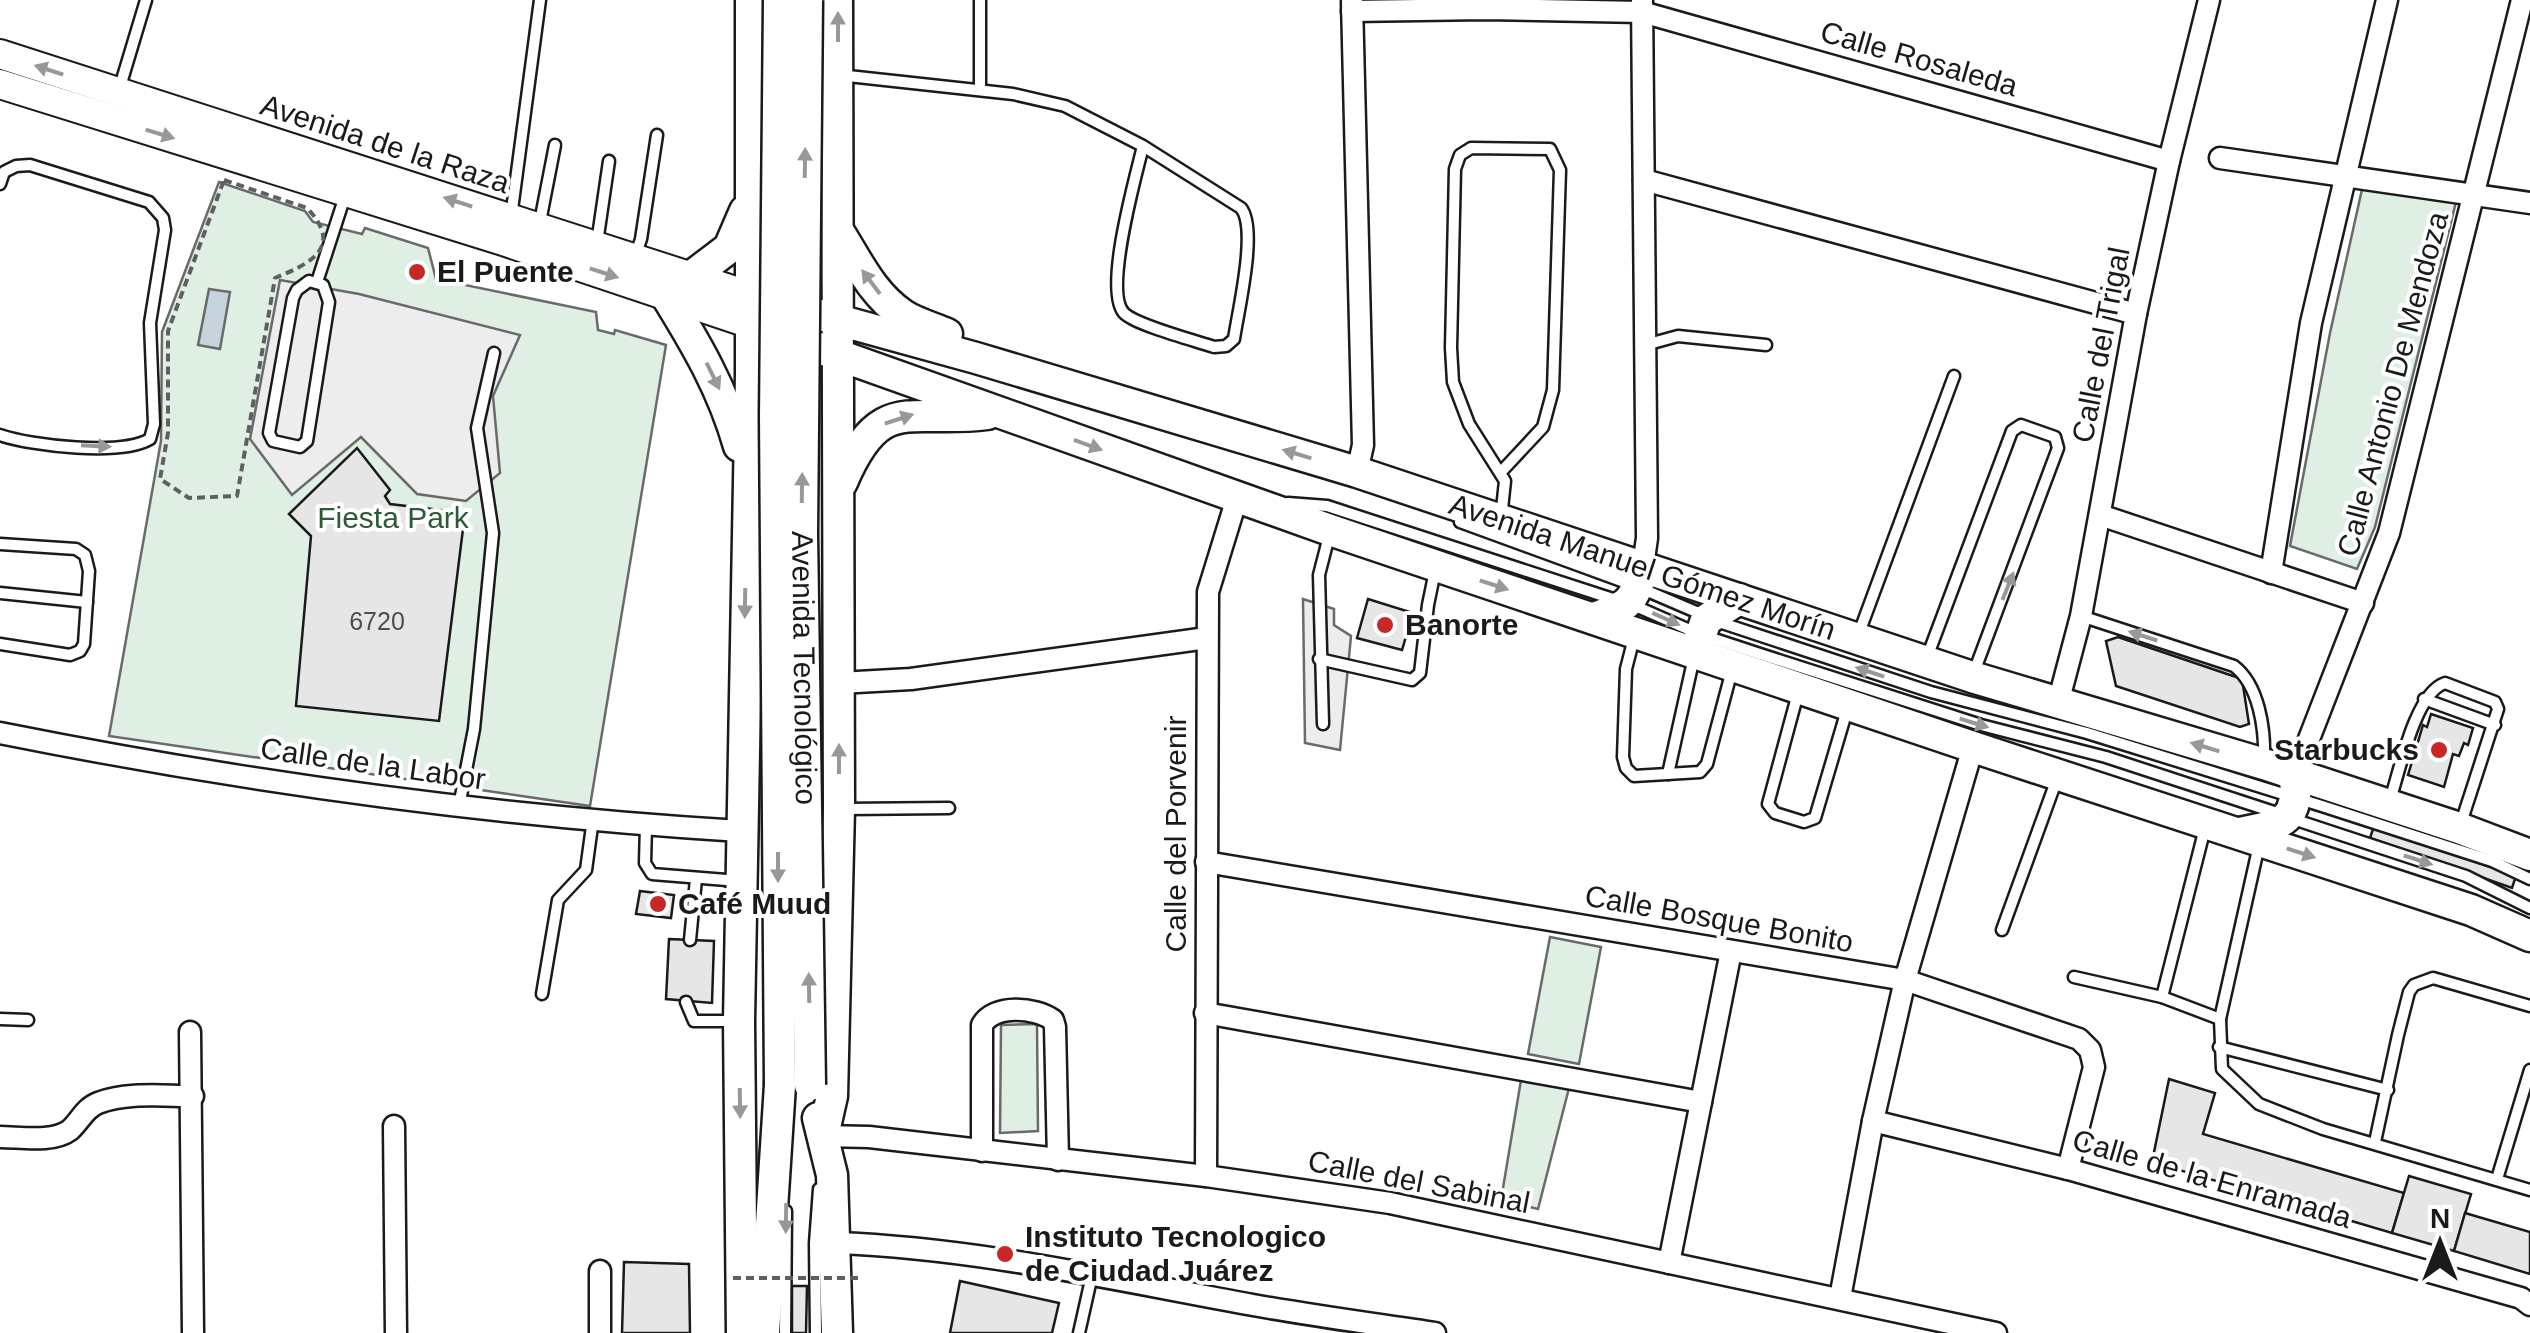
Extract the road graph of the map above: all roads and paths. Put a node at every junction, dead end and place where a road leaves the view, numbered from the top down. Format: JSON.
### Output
{"nodes":[{"id":1,"x":146,"y":0,"type":"edge"},
{"id":2,"x":540,"y":0,"type":"edge"},
{"id":3,"x":751,"y":0,"type":"edge"},
{"id":4,"x":780,"y":0,"type":"edge"},
{"id":5,"x":807,"y":0,"type":"edge"},
{"id":6,"x":838,"y":0,"type":"edge"},
{"id":7,"x":980,"y":0,"type":"edge"},
{"id":8,"x":2387,"y":0,"type":"edge"},
{"id":9,"x":2522,"y":0,"type":"edge"},
{"id":10,"x":2203,"y":2,"type":"edge"},
{"id":11,"x":1486,"y":4,"type":"edge"},
{"id":12,"x":1352,"y":6,"type":"edge"},
{"id":13,"x":1642,"y":6,"type":"edge"},
{"id":14,"x":0,"y":54,"type":"edge"},
{"id":15,"x":838,"y":75,"type":"junction"},
{"id":16,"x":0,"y":84,"type":"edge"},
{"id":17,"x":980,"y":90,"type":"junction"},
{"id":18,"x":118,"y":92,"type":"junction"},
{"id":19,"x":657,"y":135,"type":"dead end"},
{"id":20,"x":555,"y":145,"type":"dead end"},
{"id":21,"x":1143,"y":146,"type":"junction"},
{"id":22,"x":2220,"y":158,"type":"dead end"},
{"id":23,"x":610,"y":160,"type":"dead end"},
{"id":24,"x":2169,"y":161,"type":"junction"},
{"id":25,"x":2344,"y":176,"type":"junction"},
{"id":26,"x":224,"y":180,"type":"joint"},
{"id":27,"x":350,"y":180,"type":"junction"},
{"id":28,"x":1644,"y":180,"type":"junction"},
{"id":29,"x":0,"y":184,"type":"edge"},
{"id":30,"x":2474,"y":195,"type":"junction"},
{"id":31,"x":748,"y":199,"type":"junction"},
{"id":32,"x":2530,"y":203,"type":"edge"},
{"id":33,"x":539,"y":227,"type":"junction"},
{"id":34,"x":837,"y":229,"type":"junction"},
{"id":35,"x":507,"y":230,"type":"junction"},
{"id":36,"x":596,"y":246,"type":"junction"},
{"id":37,"x":634,"y":258,"type":"junction"},
{"id":38,"x":838,"y":271,"type":"junction"},
{"id":39,"x":692,"y":276,"type":"junction"},
{"id":40,"x":317,"y":282,"type":"junction"},
{"id":41,"x":664,"y":292,"type":"junction"},
{"id":42,"x":751,"y":295,"type":"junction"},
{"id":43,"x":2136,"y":314,"type":"junction"},
{"id":44,"x":837,"y":321,"type":"junction"},
{"id":45,"x":1644,"y":345,"type":"junction"},
{"id":46,"x":1766,"y":345,"type":"dead end"},
{"id":47,"x":494,"y":353,"type":"dead end"},
{"id":48,"x":976,"y":358,"type":"junction"},
{"id":49,"x":837,"y":370,"type":"junction"},
{"id":50,"x":751,"y":374,"type":"junction"},
{"id":51,"x":1954,"y":376,"type":"dead end"},
{"id":52,"x":996,"y":412,"type":"junction"},
{"id":53,"x":0,"y":435,"type":"edge"},
{"id":54,"x":747,"y":472,"type":"junction"},
{"id":55,"x":1357,"y":472,"type":"junction"},
{"id":56,"x":1501,"y":472,"type":"junction"},
{"id":57,"x":839,"y":489,"type":"junction"},
{"id":58,"x":1238,"y":498,"type":"junction"},
{"id":59,"x":2100,"y":515,"type":"junction"},
{"id":60,"x":1501,"y":518,"type":"junction"},
{"id":61,"x":1330,"y":530,"type":"junction"},
{"id":62,"x":0,"y":544,"type":"edge"},
{"id":63,"x":1436,"y":566,"type":"junction"},
{"id":64,"x":2271,"y":573,"type":"junction"},
{"id":65,"x":0,"y":594,"type":"edge"},
{"id":66,"x":1636,"y":597,"type":"junction"},
{"id":67,"x":1739,"y":599,"type":"junction"},
{"id":68,"x":87,"y":602,"type":"junction"},
{"id":69,"x":2363,"y":603,"type":"junction"},
{"id":70,"x":2081,"y":616,"type":"junction"},
{"id":71,"x":1702,"y":634,"type":"junction"},
{"id":72,"x":1207,"y":638,"type":"junction"},
{"id":73,"x":1856,"y":639,"type":"junction"},
{"id":74,"x":0,"y":644,"type":"edge"},
{"id":75,"x":1319,"y":660,"type":"junction"},
{"id":76,"x":1926,"y":662,"type":"junction"},
{"id":77,"x":1734,"y":664,"type":"junction"},
{"id":78,"x":1972,"y":677,"type":"junction"},
{"id":79,"x":839,"y":683,"type":"junction"},
{"id":80,"x":1800,"y":687,"type":"junction"},
{"id":81,"x":2424,"y":700,"type":"junction"},
{"id":82,"x":2058,"y":703,"type":"junction"},
{"id":83,"x":1849,"y":704,"type":"junction"},
{"id":84,"x":1323,"y":724,"type":"dead end"},
{"id":85,"x":2494,"y":724,"type":"junction"},
{"id":86,"x":0,"y":734,"type":"edge"},
{"id":87,"x":1973,"y":748,"type":"junction"},
{"id":88,"x":2264,"y":764,"type":"junction"},
{"id":89,"x":1668,"y":774,"type":"junction"},
{"id":90,"x":2058,"y":774,"type":"junction"},
{"id":91,"x":2293,"y":797,"type":"junction"},
{"id":92,"x":2388,"y":805,"type":"junction"},
{"id":93,"x":458,"y":808,"type":"junction"},
{"id":94,"x":949,"y":808,"type":"dead end"},
{"id":95,"x":839,"y":809,"type":"junction"},
{"id":96,"x":593,"y":819,"type":"junction"},
{"id":97,"x":2206,"y":823,"type":"junction"},
{"id":98,"x":646,"y":825,"type":"junction"},
{"id":99,"x":2459,"y":828,"type":"junction"},
{"id":100,"x":740,"y":831,"type":"junction"},
{"id":101,"x":2250,"y":837,"type":"junction"},
{"id":102,"x":2530,"y":855,"type":"edge"},
{"id":103,"x":1206,"y":862,"type":"junction"},
{"id":104,"x":2530,"y":878,"type":"edge"},
{"id":105,"x":696,"y":879,"type":"junction"},
{"id":106,"x":740,"y":881,"type":"junction"},
{"id":107,"x":2530,"y":908,"type":"edge"},
{"id":108,"x":2002,"y":930,"type":"dead end"},
{"id":109,"x":2530,"y":936,"type":"edge"},
{"id":110,"x":690,"y":940,"type":"dead end"},
{"id":111,"x":1731,"y":951,"type":"junction"},
{"id":112,"x":2074,"y":977,"type":"dead end"},
{"id":113,"x":1905,"y":980,"type":"junction"},
{"id":114,"x":542,"y":994,"type":"dead end"},
{"id":115,"x":2162,"y":997,"type":"junction"},
{"id":116,"x":686,"y":1002,"type":"dead end"},
{"id":117,"x":2530,"y":1006,"type":"edge"},
{"id":118,"x":1206,"y":1013,"type":"junction"},
{"id":119,"x":2220,"y":1018,"type":"junction"},
{"id":120,"x":0,"y":1020,"type":"edge"},
{"id":121,"x":28,"y":1020,"type":"dead end"},
{"id":122,"x":739,"y":1021,"type":"junction"},
{"id":123,"x":190,"y":1032,"type":"dead end"},
{"id":124,"x":2219,"y":1047,"type":"junction"},
{"id":125,"x":2530,"y":1070,"type":"edge"},
{"id":126,"x":795,"y":1086,"type":"junction"},
{"id":127,"x":2388,"y":1090,"type":"junction"},
{"id":128,"x":192,"y":1096,"type":"junction"},
{"id":129,"x":1701,"y":1102,"type":"junction"},
{"id":130,"x":1873,"y":1121,"type":"junction"},
{"id":131,"x":394,"y":1126,"type":"dead end"},
{"id":132,"x":822,"y":1136,"type":"junction"},
{"id":133,"x":0,"y":1137,"type":"edge"},
{"id":134,"x":2375,"y":1142,"type":"junction"},
{"id":135,"x":982,"y":1151,"type":"junction"},
{"id":136,"x":1058,"y":1160,"type":"junction"},
{"id":137,"x":2068,"y":1168,"type":"junction"},
{"id":138,"x":1206,"y":1176,"type":"junction"},
{"id":139,"x":2497,"y":1179,"type":"junction"},
{"id":140,"x":786,"y":1188,"type":"dead end"},
{"id":141,"x":2530,"y":1190,"type":"edge"},
{"id":142,"x":786,"y":1207,"type":"dead end"},
{"id":143,"x":836,"y":1243,"type":"junction"},
{"id":144,"x":1668,"y":1263,"type":"junction"},
{"id":145,"x":600,"y":1271,"type":"dead end"},
{"id":146,"x":1092,"y":1274,"type":"junction"},
{"id":147,"x":733,"y":1278,"type":"dead end"},
{"id":148,"x":861,"y":1278,"type":"dead end"},
{"id":149,"x":1840,"y":1298,"type":"junction"},
{"id":150,"x":2530,"y":1305,"type":"edge"},
{"id":151,"x":193,"y":1333,"type":"edge"},
{"id":152,"x":396,"y":1333,"type":"edge"},
{"id":153,"x":600,"y":1333,"type":"edge"},
{"id":154,"x":742,"y":1333,"type":"edge"},
{"id":155,"x":764,"y":1333,"type":"edge"},
{"id":156,"x":785,"y":1333,"type":"edge"},
{"id":157,"x":816,"y":1333,"type":"edge"},
{"id":158,"x":837,"y":1333,"type":"edge"},
{"id":159,"x":1079,"y":1333,"type":"edge"},
{"id":160,"x":1435,"y":1333,"type":"edge"},
{"id":161,"x":1996,"y":1333,"type":"edge"}],
"edges":[{"from":1,"to":18,"type":"lane"},
{"from":2,"to":35,"type":"lane"},
{"from":3,"to":31,"type":"main road"},
{"from":4,"to":126,"type":"main road","name":"Avenida Tecnológico","one_way":true,"bridge":true},
{"from":126,"to":5,"type":"main road","name":"Avenida Tecnológico","one_way":true,"bridge":true},
{"from":15,"to":6,"type":"main road","one_way":true},
{"from":7,"to":17,"type":"lane"},
{"from":8,"to":25,"type":"street"},
{"from":9,"to":30,"type":"street","name":"Calle Antonio De Mendoza"},
{"from":10,"to":24,"type":"street","name":"Calle del Trigal"},
{"from":11,"to":12,"type":"street","name":"Calle Rosaleda"},
{"from":11,"to":13,"type":"street","name":"Calle Rosaleda"},
{"from":12,"to":55,"type":"street"},
{"from":13,"to":24,"type":"street","name":"Calle Rosaleda"},
{"from":13,"to":28,"type":"street"},
{"from":18,"to":14,"type":"main road","name":"Avenida de la Raza","one_way":true},
{"from":15,"to":17,"type":"lane"},
{"from":15,"to":34,"type":"main road"},
{"from":16,"to":27,"type":"main road","name":"Avenida de la Raza","one_way":true},
{"from":17,"to":21,"type":"lane"},
{"from":18,"to":27,"type":"main road","name":"Avenida de la Raza"},
{"from":19,"to":37,"type":"lane"},
{"from":20,"to":33,"type":"lane"},
{"from":21,"to":21,"type":"lane"},
{"from":22,"to":25,"type":"street"},
{"from":23,"to":36,"type":"lane"},
{"from":24,"to":43,"type":"street","name":"Calle del Trigal"},
{"from":25,"to":30,"type":"street"},
{"from":25,"to":64,"type":"street"},
{"from":26,"to":26,"type":"path"},
{"from":27,"to":35,"type":"main road","name":"Avenida de la Raza"},
{"from":27,"to":40,"type":"lane"},
{"from":28,"to":43,"type":"street"},
{"from":28,"to":45,"type":"street"},
{"from":53,"to":29,"type":"lane","one_way":true},
{"from":30,"to":32,"type":"street"},
{"from":30,"to":69,"type":"street","name":"Calle Antonio De Mendoza"},
{"from":31,"to":39,"type":"main road"},
{"from":31,"to":42,"type":"main road"},
{"from":33,"to":35,"type":"main road","name":"Avenida de la Raza"},
{"from":33,"to":36,"type":"main road","name":"Avenida de la Raza"},
{"from":34,"to":38,"type":"main road"},
{"from":48,"to":34,"type":"main road","one_way":true},
{"from":35,"to":41,"type":"main road","name":"Avenida de la Raza","one_way":true},
{"from":36,"to":37,"type":"main road","name":"Avenida de la Raza"},
{"from":37,"to":39,"type":"main road","name":"Avenida de la Raza"},
{"from":38,"to":42,"type":"main road"},
{"from":38,"to":44,"type":"main road"},
{"from":39,"to":42,"type":"main road","name":"Avenida de la Raza"},
{"from":40,"to":40,"type":"lane"},
{"from":41,"to":42,"type":"main road","name":"Avenida de la Raza"},
{"from":41,"to":54,"type":"main road","one_way":true},
{"from":42,"to":44,"type":"main road","name":"Avenida Manuel Gómez Morín"},
{"from":42,"to":49,"type":"main road"},
{"from":42,"to":50,"type":"main road"},
{"from":43,"to":59,"type":"street","name":"Calle del Trigal"},
{"from":44,"to":48,"type":"main road","name":"Avenida Manuel Gómez Morín"},
{"from":44,"to":49,"type":"main road"},
{"from":45,"to":46,"type":"lane"},
{"from":45,"to":66,"type":"street"},
{"from":47,"to":93,"type":"lane"},
{"from":55,"to":48,"type":"main road","name":"Avenida Manuel Gómez Morín","one_way":true},
{"from":49,"to":50,"type":"main road"},
{"from":49,"to":52,"type":"main road","name":"Avenida Manuel Gómez Morín"},
{"from":49,"to":57,"type":"main road"},
{"from":50,"to":54,"type":"main road"},
{"from":51,"to":73,"type":"lane"},
{"from":57,"to":52,"type":"main road","one_way":true},
{"from":52,"to":58,"type":"main road","name":"Avenida Manuel Gómez Morín","one_way":true},
{"from":54,"to":100,"type":"main road","one_way":true},
{"from":55,"to":60,"type":"main road","name":"Avenida Manuel Gómez Morín"},
{"from":55,"to":66,"type":"lane"},
{"from":56,"to":56,"type":"lane"},
{"from":56,"to":60,"type":"lane"},
{"from":57,"to":79,"type":"main road"},
{"from":58,"to":61,"type":"main road","name":"Avenida Manuel Gómez Morín"},
{"from":58,"to":66,"type":"lane"},
{"from":58,"to":72,"type":"street","name":"Calle del Porvenir"},
{"from":59,"to":64,"type":"street"},
{"from":59,"to":70,"type":"street","name":"Calle del Trigal"},
{"from":60,"to":66,"type":"main road","name":"Avenida Manuel Gómez Morín"},
{"from":61,"to":63,"type":"main road","name":"Avenida Manuel Gómez Morín"},
{"from":61,"to":75,"type":"lane"},
{"from":62,"to":68,"type":"lane"},
{"from":63,"to":66,"type":"main road","name":"Avenida Manuel Gómez Morín","one_way":true},
{"from":63,"to":75,"type":"lane"},
{"from":64,"to":69,"type":"street"},
{"from":65,"to":68,"type":"lane"},
{"from":66,"to":67,"type":"main road","name":"Avenida Manuel Gómez Morín"},
{"from":66,"to":71,"type":"main road","name":"Avenida Manuel Gómez Morín"},
{"from":71,"to":66,"type":"lane","one_way":true},
{"from":66,"to":89,"type":"lane"},
{"from":67,"to":71,"type":"main road"},
{"from":67,"to":73,"type":"main road","name":"Avenida Manuel Gómez Morín"},
{"from":68,"to":74,"type":"lane"},
{"from":69,"to":91,"type":"street","name":"Calle Antonio De Mendoza"},
{"from":70,"to":82,"type":"street","name":"Calle del Trigal"},
{"from":88,"to":70,"type":"lane","one_way":true},
{"from":71,"to":77,"type":"main road","name":"Avenida Manuel Gómez Morín"},
{"from":71,"to":89,"type":"lane"},
{"from":91,"to":71,"type":"lane","one_way":true},
{"from":71,"to":91,"type":"lane","one_way":true},
{"from":72,"to":79,"type":"street"},
{"from":72,"to":103,"type":"street","name":"Calle del Porvenir"},
{"from":73,"to":76,"type":"main road","name":"Avenida Manuel Gómez Morín"},
{"from":75,"to":84,"type":"lane"},
{"from":76,"to":78,"type":"main road","name":"Avenida Manuel Gómez Morín"},
{"from":78,"to":76,"type":"lane","one_way":true},
{"from":77,"to":80,"type":"main road","name":"Avenida Manuel Gómez Morín"},
{"from":77,"to":89,"type":"lane"},
{"from":78,"to":82,"type":"main road","name":"Avenida Manuel Gómez Morín"},
{"from":95,"to":79,"type":"main road","one_way":true},
{"from":80,"to":83,"type":"main road","name":"Avenida Manuel Gómez Morín"},
{"from":80,"to":83,"type":"lane"},
{"from":81,"to":85,"type":"lane"},
{"from":81,"to":85,"type":"lane"},
{"from":81,"to":92,"type":"lane"},
{"from":88,"to":82,"type":"main road","name":"Avenida Manuel Gómez Morín","one_way":true},
{"from":83,"to":87,"type":"main road","name":"Avenida Manuel Gómez Morín"},
{"from":85,"to":99,"type":"lane"},
{"from":86,"to":93,"type":"street","name":"Calle de la Labor"},
{"from":87,"to":90,"type":"main road","name":"Avenida Manuel Gómez Morín"},
{"from":87,"to":113,"type":"street"},
{"from":88,"to":91,"type":"main road","name":"Avenida Manuel Gómez Morín"},
{"from":90,"to":97,"type":"main road","name":"Avenida Manuel Gómez Morín"},
{"from":90,"to":108,"type":"lane"},
{"from":91,"to":92,"type":"main road","name":"Avenida Manuel Gómez Morín"},
{"from":91,"to":101,"type":"main road"},
{"from":91,"to":104,"type":"lane"},
{"from":91,"to":107,"type":"lane","one_way":true},
{"from":92,"to":99,"type":"main road","name":"Avenida Manuel Gómez Morín"},
{"from":93,"to":96,"type":"street","name":"Calle de la Labor"},
{"from":94,"to":95,"type":"lane"},
{"from":95,"to":132,"type":"main road"},
{"from":96,"to":98,"type":"street","name":"Calle de la Labor"},
{"from":96,"to":114,"type":"lane"},
{"from":97,"to":101,"type":"main road","name":"Avenida Manuel Gómez Morín"},
{"from":97,"to":115,"type":"lane"},
{"from":98,"to":100,"type":"street","name":"Calle de la Labor"},
{"from":98,"to":105,"type":"lane"},
{"from":99,"to":102,"type":"main road","name":"Avenida Manuel Gómez Morín"},
{"from":100,"to":106,"type":"main road"},
{"from":101,"to":109,"type":"main road","name":"Avenida Manuel Gómez Morín","one_way":true},
{"from":101,"to":119,"type":"lane"},
{"from":103,"to":111,"type":"street","name":"Calle Bosque Bonito"},
{"from":103,"to":118,"type":"street","name":"Calle del Porvenir"},
{"from":105,"to":106,"type":"lane"},
{"from":105,"to":110,"type":"lane"},
{"from":106,"to":122,"type":"main road"},
{"from":111,"to":113,"type":"street","name":"Calle Bosque Bonito"},
{"from":111,"to":129,"type":"street"},
{"from":112,"to":115,"type":"lane"},
{"from":113,"to":130,"type":"street"},
{"from":113,"to":137,"type":"street","name":"Calle Bosque Bonito"},
{"from":115,"to":119,"type":"lane"},
{"from":116,"to":122,"type":"lane"},
{"from":117,"to":127,"type":"lane"},
{"from":118,"to":129,"type":"street"},
{"from":118,"to":138,"type":"street","name":"Calle del Porvenir"},
{"from":119,"to":124,"type":"lane"},
{"from":120,"to":121,"type":"lane"},
{"from":122,"to":154,"type":"main road","one_way":true},
{"from":123,"to":128,"type":"street"},
{"from":124,"to":127,"type":"lane"},
{"from":124,"to":134,"type":"lane"},
{"from":125,"to":139,"type":"lane"},
{"from":126,"to":132,"type":"main road","name":"Avenida Tecnológico"},
{"from":126,"to":140,"type":"lane"},
{"from":126,"to":155,"type":"main road","name":"Avenida Tecnológico"},
{"from":127,"to":134,"type":"lane"},
{"from":128,"to":133,"type":"street"},
{"from":128,"to":151,"type":"street"},
{"from":129,"to":144,"type":"street"},
{"from":130,"to":137,"type":"street","name":"Calle de la Enramada"},
{"from":130,"to":149,"type":"street"},
{"from":131,"to":152,"type":"street"},
{"from":132,"to":135,"type":"street","name":"Calle del Sabinal"},
{"from":132,"to":143,"type":"main road","name":"Avenida Tecnológico"},
{"from":132,"to":157,"type":"lane"},
{"from":134,"to":139,"type":"lane"},
{"from":135,"to":136,"type":"street","name":"Calle del Sabinal"},
{"from":135,"to":136,"type":"street"},
{"from":136,"to":138,"type":"street","name":"Calle del Sabinal"},
{"from":137,"to":150,"type":"street","name":"Calle de la Enramada"},
{"from":138,"to":144,"type":"street","name":"Calle del Sabinal"},
{"from":139,"to":141,"type":"lane"},
{"from":142,"to":156,"type":"lane","one_way":true},
{"from":143,"to":146,"type":"street"},
{"from":143,"to":158,"type":"main road","name":"Avenida Tecnológico"},
{"from":144,"to":149,"type":"street","name":"Calle del Sabinal"},
{"from":145,"to":153,"type":"street"},
{"from":146,"to":159,"type":"lane"},
{"from":146,"to":160,"type":"street"},
{"from":147,"to":148,"type":"path","bridge":true},
{"from":149,"to":161,"type":"street","name":"Calle del Sabinal"}]}
